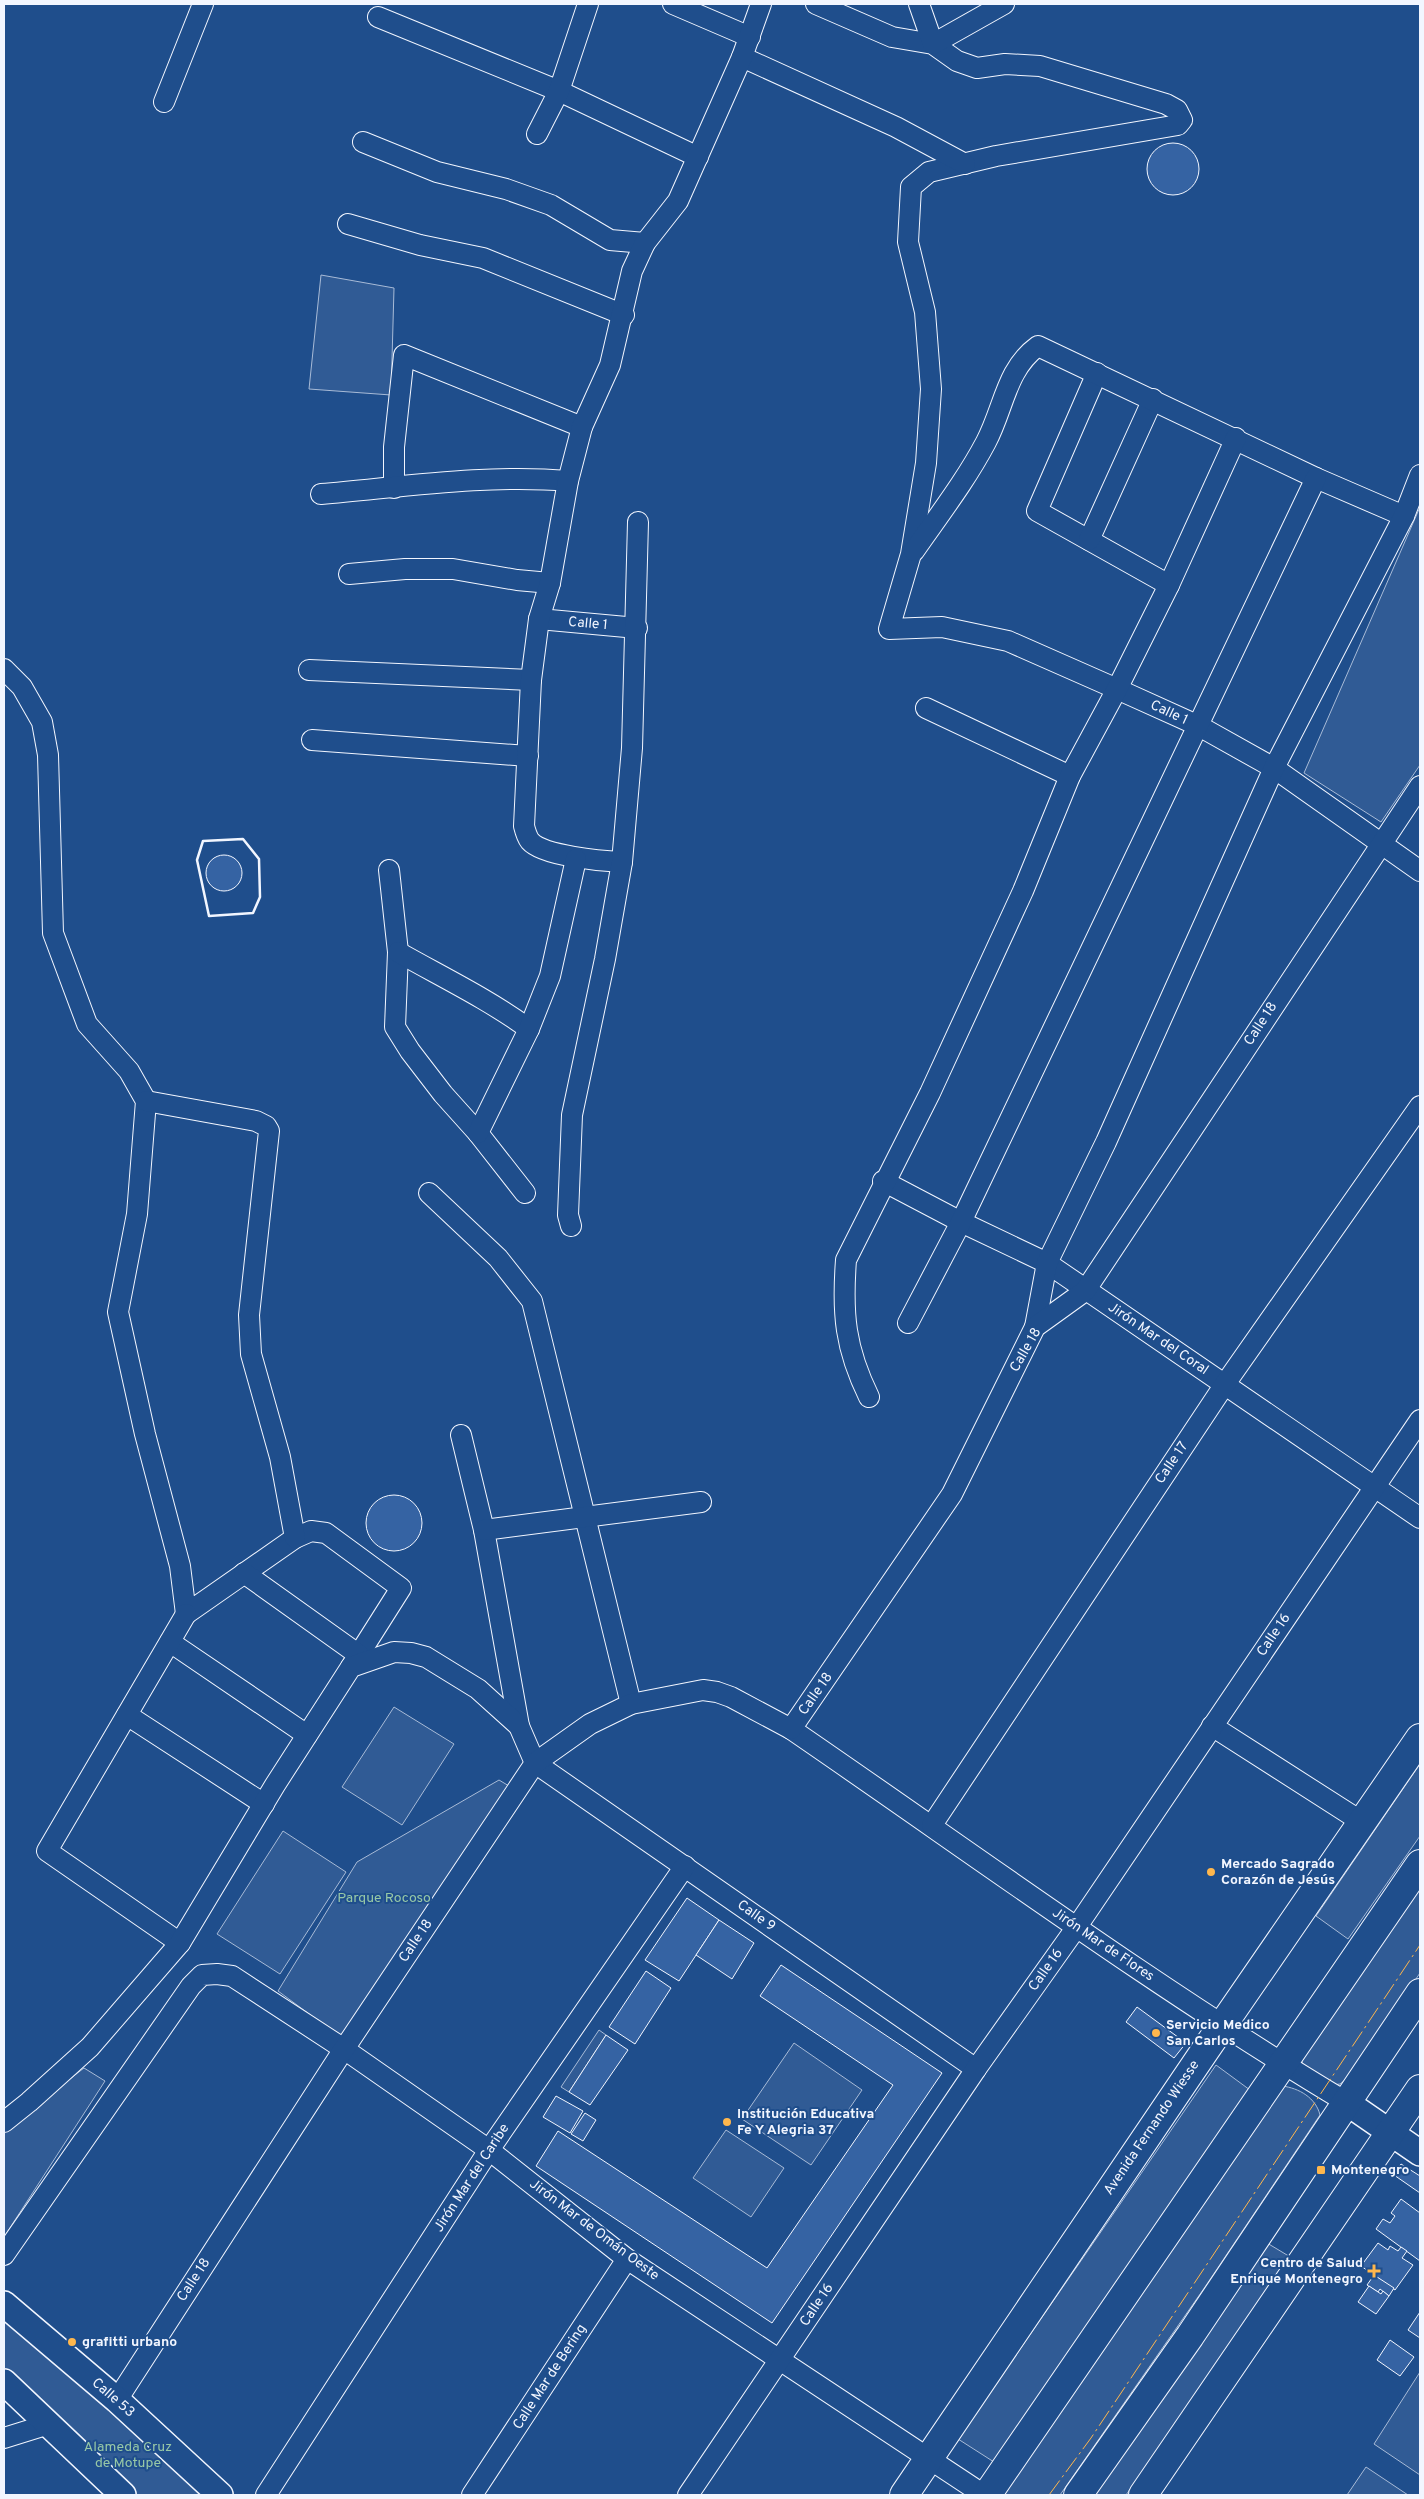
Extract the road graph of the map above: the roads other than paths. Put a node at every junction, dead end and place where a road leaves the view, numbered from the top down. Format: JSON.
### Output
{"nodes":[{"id":1,"x":203,"y":4,"type":"edge"},
{"id":2,"x":588,"y":4,"type":"edge"},
{"id":3,"x":673,"y":4,"type":"edge"},
{"id":4,"x":761,"y":4,"type":"edge"},
{"id":5,"x":816,"y":4,"type":"edge"},
{"id":6,"x":919,"y":4,"type":"edge"},
{"id":7,"x":1004,"y":4,"type":"edge"},
{"id":8,"x":378,"y":17,"type":"dead end"},
{"id":9,"x":750,"y":37,"type":"junction"},
{"id":10,"x":933,"y":44,"type":"junction"},
{"id":11,"x":742,"y":57,"type":"junction"},
{"id":12,"x":559,"y":91,"type":"junction"},
{"id":13,"x":164,"y":102,"type":"dead end"},
{"id":14,"x":537,"y":134,"type":"dead end"},
{"id":15,"x":363,"y":142,"type":"dead end"},
{"id":16,"x":698,"y":157,"type":"junction"},
{"id":17,"x":965,"y":164,"type":"junction"},
{"id":18,"x":348,"y":224,"type":"dead end"},
{"id":19,"x":645,"y":243,"type":"junction"},
{"id":20,"x":624,"y":315,"type":"junction"},
{"id":21,"x":1097,"y":373,"type":"junction"},
{"id":22,"x":1153,"y":399,"type":"junction"},
{"id":23,"x":582,"y":427,"type":"junction"},
{"id":24,"x":1236,"y":438,"type":"junction"},
{"id":25,"x":1420,"y":475,"type":"edge"},
{"id":26,"x":1316,"y":478,"type":"junction"},
{"id":27,"x":568,"y":481,"type":"junction"},
{"id":28,"x":394,"y":488,"type":"junction"},
{"id":29,"x":321,"y":494,"type":"dead end"},
{"id":30,"x":1404,"y":516,"type":"junction"},
{"id":31,"x":638,"y":522,"type":"dead end"},
{"id":32,"x":1089,"y":540,"type":"junction"},
{"id":33,"x":911,"y":554,"type":"junction"},
{"id":34,"x":349,"y":574,"type":"dead end"},
{"id":35,"x":550,"y":583,"type":"junction"},
{"id":36,"x":1169,"y":584,"type":"junction"},
{"id":37,"x":539,"y":619,"type":"junction"},
{"id":38,"x":637,"y":628,"type":"junction"},
{"id":39,"x":4,"y":669,"type":"edge"},
{"id":40,"x":309,"y":670,"type":"dead end"},
{"id":41,"x":531,"y":680,"type":"junction"},
{"id":42,"x":1117,"y":689,"type":"junction"},
{"id":43,"x":926,"y":708,"type":"dead end"},
{"id":44,"x":1198,"y":726,"type":"junction"},
{"id":45,"x":312,"y":740,"type":"dead end"},
{"id":46,"x":528,"y":756,"type":"junction"},
{"id":47,"x":1274,"y":768,"type":"junction"},
{"id":48,"x":1070,"y":776,"type":"junction"},
{"id":49,"x":1420,"y":786,"type":"edge"},
{"id":50,"x":1381,"y":842,"type":"junction"},
{"id":51,"x":576,"y":859,"type":"junction"},
{"id":52,"x":622,"y":862,"type":"junction"},
{"id":53,"x":389,"y":870,"type":"dead end"},
{"id":54,"x":1420,"y":871,"type":"edge"},
{"id":55,"x":398,"y":952,"type":"junction"},
{"id":56,"x":529,"y":1028,"type":"junction"},
{"id":57,"x":146,"y":1101,"type":"junction"},
{"id":58,"x":1420,"y":1106,"type":"edge"},
{"id":59,"x":478,"y":1133,"type":"junction"},
{"id":60,"x":883,"y":1181,"type":"junction"},
{"id":61,"x":525,"y":1193,"type":"dead end"},
{"id":62,"x":429,"y":1194,"type":"dead end"},
{"id":63,"x":961,"y":1222,"type":"junction"},
{"id":64,"x":571,"y":1226,"type":"dead end"},
{"id":65,"x":1047,"y":1264,"type":"junction"},
{"id":66,"x":1085,"y":1291,"type":"junction"},
{"id":67,"x":908,"y":1323,"type":"dead end"},
{"id":68,"x":1035,"y":1327,"type":"junction"},
{"id":69,"x":1225,"y":1384,"type":"junction"},
{"id":70,"x":868,"y":1397,"type":"dead end"},
{"id":71,"x":1420,"y":1420,"type":"edge"},
{"id":72,"x":461,"y":1435,"type":"dead end"},
{"id":73,"x":1374,"y":1488,"type":"junction"},
{"id":74,"x":701,"y":1502,"type":"dead end"},
{"id":75,"x":583,"y":1516,"type":"junction"},
{"id":76,"x":1420,"y":1518,"type":"edge"},
{"id":77,"x":484,"y":1530,"type":"junction"},
{"id":78,"x":295,"y":1538,"type":"junction"},
{"id":79,"x":244,"y":1573,"type":"junction"},
{"id":80,"x":186,"y":1614,"type":"junction"},
{"id":81,"x":170,"y":1642,"type":"junction"},
{"id":82,"x":355,"y":1661,"type":"junction"},
{"id":83,"x":631,"y":1704,"type":"junction"},
{"id":84,"x":127,"y":1715,"type":"junction"},
{"id":85,"x":518,"y":1726,"type":"junction"},
{"id":86,"x":1212,"y":1726,"type":"junction"},
{"id":87,"x":791,"y":1728,"type":"junction"},
{"id":88,"x":307,"y":1734,"type":"junction"},
{"id":89,"x":1420,"y":1738,"type":"edge"},
{"id":90,"x":535,"y":1763,"type":"junction"},
{"id":91,"x":264,"y":1804,"type":"junction"},
{"id":92,"x":1362,"y":1822,"type":"junction"},
{"id":93,"x":932,"y":1825,"type":"junction"},
{"id":94,"x":1420,"y":1864,"type":"edge"},
{"id":95,"x":685,"y":1866,"type":"junction"},
{"id":96,"x":1076,"y":1928,"type":"junction"},
{"id":97,"x":180,"y":1943,"type":"junction"},
{"id":98,"x":1420,"y":1993,"type":"edge"},
{"id":99,"x":1222,"y":2025,"type":"junction"},
{"id":100,"x":344,"y":2049,"type":"junction"},
{"id":101,"x":1282,"y":2064,"type":"junction"},
{"id":102,"x":976,"y":2069,"type":"junction"},
{"id":103,"x":1420,"y":2089,"type":"edge"},
{"id":104,"x":1346,"y":2102,"type":"junction"},
{"id":105,"x":4,"y":2122,"type":"edge"},
{"id":106,"x":1391,"y":2132,"type":"junction"},
{"id":107,"x":489,"y":2150,"type":"junction"},
{"id":108,"x":1420,"y":2153,"type":"edge"},
{"id":109,"x":4,"y":2255,"type":"edge"},
{"id":110,"x":627,"y":2259,"type":"junction"},
{"id":111,"x":4,"y":2304,"type":"edge"},
{"id":112,"x":780,"y":2360,"type":"junction"},
{"id":113,"x":4,"y":2382,"type":"edge"},
{"id":114,"x":117,"y":2400,"type":"junction"},
{"id":115,"x":49,"y":2424,"type":"junction"},
{"id":116,"x":4,"y":2438,"type":"edge"},
{"id":117,"x":928,"y":2459,"type":"junction"},
{"id":118,"x":123,"y":2495,"type":"edge"},
{"id":119,"x":220,"y":2495,"type":"edge"},
{"id":120,"x":266,"y":2495,"type":"edge"},
{"id":121,"x":472,"y":2495,"type":"edge"},
{"id":122,"x":688,"y":2495,"type":"edge"},
{"id":123,"x":904,"y":2495,"type":"edge"},
{"id":124,"x":986,"y":2495,"type":"edge"},
{"id":125,"x":1078,"y":2495,"type":"edge"},
{"id":126,"x":1143,"y":2495,"type":"edge"}],
"edges":[{"from":1,"to":13,"type":"street"},
{"from":2,"to":12,"type":"street"},
{"from":3,"to":9,"type":"street"},
{"from":4,"to":9,"type":"street"},
{"from":5,"to":10,"type":"street"},
{"from":6,"to":10,"type":"street"},
{"from":7,"to":10,"type":"street"},
{"from":8,"to":12,"type":"street"},
{"from":9,"to":11,"type":"street"},
{"from":10,"to":17,"type":"street"},
{"from":11,"to":16,"type":"street"},
{"from":11,"to":17,"type":"street"},
{"from":12,"to":14,"type":"street"},
{"from":12,"to":16,"type":"street"},
{"from":15,"to":19,"type":"street"},
{"from":16,"to":19,"type":"street"},
{"from":17,"to":33,"type":"street"},
{"from":18,"to":20,"type":"street"},
{"from":19,"to":20,"type":"street"},
{"from":20,"to":23,"type":"street"},
{"from":21,"to":22,"type":"street"},
{"from":21,"to":32,"type":"street"},
{"from":21,"to":33,"type":"street"},
{"from":22,"to":24,"type":"street"},
{"from":22,"to":32,"type":"street"},
{"from":23,"to":27,"type":"street"},
{"from":23,"to":28,"type":"street"},
{"from":24,"to":26,"type":"street"},
{"from":24,"to":36,"type":"street"},
{"from":25,"to":30,"type":"street"},
{"from":26,"to":30,"type":"street"},
{"from":26,"to":44,"type":"street"},
{"from":27,"to":28,"type":"street"},
{"from":27,"to":35,"type":"street"},
{"from":28,"to":29,"type":"street"},
{"from":30,"to":47,"type":"street"},
{"from":31,"to":38,"type":"street"},
{"from":32,"to":36,"type":"street"},
{"from":33,"to":42,"type":"street","name":"Calle 1"},
{"from":34,"to":35,"type":"street"},
{"from":35,"to":37,"type":"street"},
{"from":36,"to":42,"type":"street"},
{"from":37,"to":38,"type":"street","name":"Calle 1"},
{"from":37,"to":41,"type":"street"},
{"from":38,"to":52,"type":"street"},
{"from":39,"to":57,"type":"street"},
{"from":40,"to":41,"type":"street"},
{"from":41,"to":46,"type":"street"},
{"from":42,"to":44,"type":"street","name":"Calle 1"},
{"from":42,"to":48,"type":"street"},
{"from":43,"to":48,"type":"street"},
{"from":44,"to":47,"type":"street","name":"Calle 1"},
{"from":44,"to":63,"type":"street"},
{"from":45,"to":46,"type":"street"},
{"from":46,"to":51,"type":"street"},
{"from":47,"to":50,"type":"street","name":"Calle 1"},
{"from":47,"to":65,"type":"street"},
{"from":48,"to":60,"type":"street"},
{"from":49,"to":50,"type":"street","name":"Calle 18"},
{"from":50,"to":54,"type":"street","name":"Calle 1"},
{"from":50,"to":66,"type":"street","name":"Calle 18"},
{"from":51,"to":52,"type":"street"},
{"from":51,"to":56,"type":"street"},
{"from":52,"to":64,"type":"street"},
{"from":53,"to":55,"type":"street"},
{"from":55,"to":56,"type":"street"},
{"from":55,"to":59,"type":"street"},
{"from":56,"to":59,"type":"street"},
{"from":57,"to":78,"type":"street"},
{"from":57,"to":80,"type":"street"},
{"from":58,"to":69,"type":"street","name":"Calle 17"},
{"from":59,"to":61,"type":"street"},
{"from":60,"to":63,"type":"street","name":"Jirón Mar del Coral"},
{"from":60,"to":70,"type":"street"},
{"from":62,"to":75,"type":"street"},
{"from":63,"to":65,"type":"street","name":"Jirón Mar del Coral"},
{"from":63,"to":67,"type":"street"},
{"from":65,"to":66,"type":"street","name":"Jirón Mar del Coral"},
{"from":65,"to":68,"type":"street"},
{"from":66,"to":68,"type":"street","name":"Calle 18"},
{"from":66,"to":69,"type":"street","name":"Jirón Mar del Coral"},
{"from":68,"to":87,"type":"street","name":"Calle 18"},
{"from":69,"to":73,"type":"street","name":"Jirón Mar del Coral"},
{"from":69,"to":93,"type":"street","name":"Calle 17"},
{"from":71,"to":73,"type":"street","name":"Calle 16"},
{"from":72,"to":77,"type":"street"},
{"from":73,"to":76,"type":"street","name":"Jirón Mar del Coral"},
{"from":73,"to":86,"type":"street","name":"Calle 16"},
{"from":74,"to":75,"type":"street"},
{"from":75,"to":77,"type":"street"},
{"from":75,"to":83,"type":"street"},
{"from":77,"to":85,"type":"street"},
{"from":78,"to":79,"type":"street"},
{"from":78,"to":82,"type":"street"},
{"from":79,"to":80,"type":"street"},
{"from":79,"to":82,"type":"street"},
{"from":80,"to":81,"type":"street"},
{"from":81,"to":84,"type":"street"},
{"from":81,"to":88,"type":"street"},
{"from":82,"to":85,"type":"street"},
{"from":82,"to":88,"type":"street"},
{"from":83,"to":87,"type":"street","name":"Calle 18"},
{"from":83,"to":90,"type":"street","name":"Calle 18"},
{"from":84,"to":91,"type":"street"},
{"from":84,"to":97,"type":"street"},
{"from":85,"to":90,"type":"street"},
{"from":86,"to":92,"type":"street"},
{"from":86,"to":96,"type":"street","name":"Calle 16"},
{"from":87,"to":93,"type":"street","name":"Jirón Mar de Flores"},
{"from":88,"to":91,"type":"street"},
{"from":89,"to":92,"type":"main road","name":"Avenida Fernando Wiesse"},
{"from":90,"to":95,"type":"street","name":"Calle 9"},
{"from":90,"to":100,"type":"street","name":"Calle 18"},
{"from":91,"to":97,"type":"street"},
{"from":92,"to":99,"type":"main road","name":"Avenida Fernando Wiesse"},
{"from":93,"to":96,"type":"street","name":"Jirón Mar de Flores"},
{"from":94,"to":101,"type":"main road"},
{"from":95,"to":102,"type":"street","name":"Calle 9"},
{"from":95,"to":107,"type":"street","name":"Jirón Mar del Caribe"},
{"from":96,"to":99,"type":"street","name":"Jirón Mar de Flores"},
{"from":96,"to":102,"type":"street","name":"Calle 16"},
{"from":97,"to":105,"type":"street"},
{"from":98,"to":104,"type":"main road"},
{"from":99,"to":101,"type":"street","name":"Jirón Mar de Flores"},
{"from":99,"to":117,"type":"main road","name":"Avenida Fernando Wiesse"},
{"from":100,"to":107,"type":"street","name":"Jirón Mar de Omán Oeste"},
{"from":100,"to":109,"type":"street","name":"Jirón Mar de Omán Oeste"},
{"from":100,"to":114,"type":"street","name":"Calle 18"},
{"from":101,"to":104,"type":"street","name":"Jirón Mar de Flores"},
{"from":101,"to":124,"type":"main road"},
{"from":102,"to":112,"type":"street","name":"Calle 16"},
{"from":103,"to":106,"type":"main road"},
{"from":104,"to":106,"type":"street","name":"Jirón Mar de Flores"},
{"from":104,"to":125,"type":"main road"},
{"from":106,"to":108,"type":"street","name":"Jirón Mar de Flores"},
{"from":106,"to":126,"type":"main road"},
{"from":107,"to":110,"type":"street","name":"Jirón Mar de Omán Oeste"},
{"from":107,"to":120,"type":"street","name":"Jirón Mar del Caribe"},
{"from":110,"to":112,"type":"street","name":"Jirón Mar de Omán Oeste"},
{"from":110,"to":121,"type":"street","name":"Calle Mar de Bering"},
{"from":111,"to":114,"type":"street","name":"Calle 53"},
{"from":112,"to":117,"type":"street","name":"Jirón Mar de Omán Oeste"},
{"from":112,"to":122,"type":"street","name":"Calle 16"},
{"from":113,"to":115,"type":"street"},
{"from":114,"to":119,"type":"street","name":"Calle 53"},
{"from":115,"to":116,"type":"street"},
{"from":115,"to":118,"type":"street"},
{"from":117,"to":123,"type":"main road","name":"Avenida Fernando Wiesse"},
{"from":117,"to":124,"type":"street","name":"Jirón Mar de Omán Oeste"}]}
